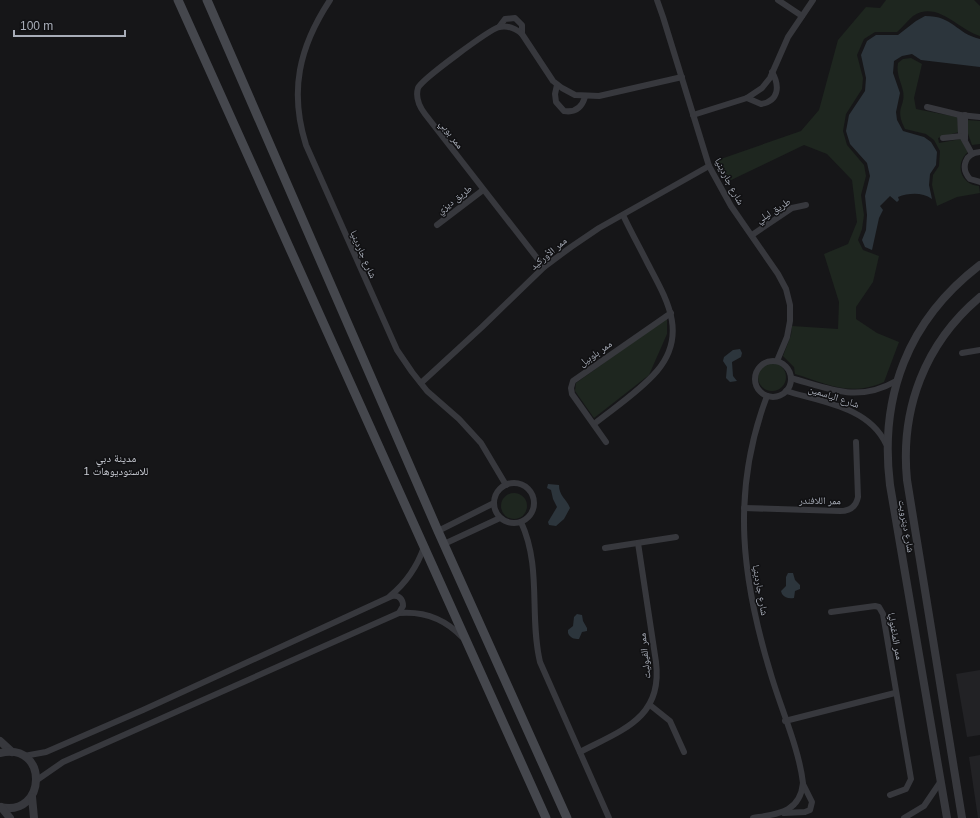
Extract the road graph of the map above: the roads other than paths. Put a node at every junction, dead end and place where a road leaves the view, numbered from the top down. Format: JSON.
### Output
{"nodes":[{"id":1,"x":178,"y":0,"type":"edge"},
{"id":2,"x":207,"y":0,"type":"edge"},
{"id":3,"x":330,"y":0,"type":"edge"},
{"id":4,"x":656,"y":0,"type":"edge"},
{"id":5,"x":778,"y":0,"type":"edge"},
{"id":6,"x":813,"y":0,"type":"edge"},
{"id":7,"x":802,"y":16,"type":"junction"},
{"id":8,"x":499,"y":27,"type":"junction"},
{"id":9,"x":522,"y":34,"type":"junction"},
{"id":10,"x":772,"y":72,"type":"junction"},
{"id":11,"x":682,"y":77,"type":"junction"},
{"id":12,"x":558,"y":85,"type":"junction"},
{"id":13,"x":585,"y":96,"type":"junction"},
{"id":14,"x":747,"y":98,"type":"junction"},
{"id":15,"x":926,"y":107,"type":"dead end"},
{"id":16,"x":693,"y":115,"type":"junction"},
{"id":17,"x":963,"y":115,"type":"junction"},
{"id":18,"x":980,"y":117,"type":"edge"},
{"id":19,"x":963,"y":137,"type":"junction"},
{"id":20,"x":943,"y":138,"type":"dead end"},
{"id":21,"x":980,"y":152,"type":"edge"},
{"id":22,"x":972,"y":154,"type":"junction"},
{"id":23,"x":709,"y":166,"type":"junction"},
{"id":24,"x":980,"y":182,"type":"edge"},
{"id":25,"x":483,"y":190,"type":"junction"},
{"id":26,"x":806,"y":205,"type":"dead end"},
{"id":27,"x":623,"y":215,"type":"junction"},
{"id":28,"x":437,"y":225,"type":"dead end"},
{"id":29,"x":752,"y":235,"type":"junction"},
{"id":30,"x":980,"y":265,"type":"edge"},
{"id":31,"x":544,"y":268,"type":"junction"},
{"id":32,"x":980,"y":297,"type":"edge"},
{"id":33,"x":671,"y":313,"type":"junction"},
{"id":34,"x":980,"y":350,"type":"edge"},
{"id":35,"x":962,"y":353,"type":"dead end"},
{"id":36,"x":777,"y":361,"type":"junction"},
{"id":37,"x":791,"y":378,"type":"junction"},
{"id":38,"x":896,"y":381,"type":"junction"},
{"id":39,"x":420,"y":383,"type":"junction"},
{"id":40,"x":786,"y":391,"type":"junction"},
{"id":41,"x":767,"y":396,"type":"junction"},
{"id":42,"x":594,"y":424,"type":"junction"},
{"id":43,"x":606,"y":442,"type":"dead end"},
{"id":44,"x":856,"y":442,"type":"dead end"},
{"id":45,"x":886,"y":444,"type":"junction"},
{"id":46,"x":506,"y":484,"type":"junction"},
{"id":47,"x":494,"y":503,"type":"junction"},
{"id":48,"x":744,"y":508,"type":"junction"},
{"id":49,"x":500,"y":518,"type":"junction"},
{"id":50,"x":522,"y":522,"type":"junction"},
{"id":51,"x":438,"y":531,"type":"junction"},
{"id":52,"x":676,"y":537,"type":"dead end"},
{"id":53,"x":638,"y":543,"type":"junction"},
{"id":54,"x":444,"y":544,"type":"junction"},
{"id":55,"x":424,"y":545,"type":"junction"},
{"id":56,"x":605,"y":548,"type":"dead end"},
{"id":57,"x":389,"y":597,"type":"junction"},
{"id":58,"x":831,"y":612,"type":"dead end"},
{"id":59,"x":398,"y":613,"type":"junction"},
{"id":60,"x":467,"y":643,"type":"junction"},
{"id":61,"x":895,"y":693,"type":"junction"},
{"id":62,"x":650,"y":705,"type":"junction"},
{"id":63,"x":785,"y":721,"type":"junction"},
{"id":64,"x":0,"y":741,"type":"edge"},
{"id":65,"x":12,"y":752,"type":"junction"},
{"id":66,"x":580,"y":752,"type":"junction"},
{"id":67,"x":684,"y":752,"type":"dead end"},
{"id":68,"x":0,"y":753,"type":"edge"},
{"id":69,"x":24,"y":756,"type":"junction"},
{"id":70,"x":37,"y":780,"type":"junction"},
{"id":71,"x":941,"y":780,"type":"junction"},
{"id":72,"x":803,"y":783,"type":"junction"},
{"id":73,"x":890,"y":795,"type":"dead end"},
{"id":74,"x":32,"y":797,"type":"junction"},
{"id":75,"x":1,"y":807,"type":"edge"},
{"id":76,"x":782,"y":813,"type":"junction"},
{"id":77,"x":10,"y":818,"type":"edge"},
{"id":78,"x":34,"y":818,"type":"edge"},
{"id":79,"x":546,"y":818,"type":"edge"},
{"id":80,"x":568,"y":818,"type":"edge"},
{"id":81,"x":609,"y":818,"type":"edge"},
{"id":82,"x":753,"y":818,"type":"edge"},
{"id":83,"x":904,"y":818,"type":"edge"},
{"id":84,"x":947,"y":818,"type":"edge"},
{"id":85,"x":962,"y":818,"type":"edge"}],
"edges":[{"from":1,"to":55,"type":"main road"},
{"from":2,"to":51,"type":"main road"},
{"from":3,"to":39,"type":"street","name":"شارع جاردينيا"},
{"from":4,"to":11,"type":"street","name":"شارع جاردينيا"},
{"from":5,"to":7,"type":"street"},
{"from":6,"to":7,"type":"street"},
{"from":7,"to":10,"type":"street"},
{"from":8,"to":9,"type":"street"},
{"from":8,"to":9,"type":"street","name":"ممر بوبي"},
{"from":8,"to":25,"type":"street","name":"ممر بوبي"},
{"from":9,"to":12,"type":"street","name":"ممر بوبي"},
{"from":10,"to":14,"type":"street"},
{"from":10,"to":14,"type":"street"},
{"from":11,"to":13,"type":"street","name":"ممر بوبي"},
{"from":11,"to":16,"type":"street","name":"شارع جاردينيا"},
{"from":12,"to":13,"type":"street","name":"ممر بوبي"},
{"from":12,"to":13,"type":"street"},
{"from":14,"to":16,"type":"street"},
{"from":15,"to":17,"type":"street"},
{"from":16,"to":23,"type":"street","name":"شارع جاردينيا"},
{"from":17,"to":18,"type":"street"},
{"from":17,"to":19,"type":"street"},
{"from":19,"to":20,"type":"street"},
{"from":19,"to":22,"type":"street"},
{"from":21,"to":22,"type":"street"},
{"from":22,"to":24,"type":"street"},
{"from":23,"to":27,"type":"street","name":"ممر الأوركيد"},
{"from":23,"to":29,"type":"street","name":"شارع جاردينيا"},
{"from":25,"to":28,"type":"street","name":"طريق ديزي"},
{"from":25,"to":31,"type":"street","name":"ممر بوبي"},
{"from":26,"to":29,"type":"street","name":"طريق ليلي"},
{"from":27,"to":31,"type":"street","name":"ممر الأوركيد"},
{"from":27,"to":33,"type":"street"},
{"from":29,"to":36,"type":"street","name":"شارع جاردينيا"},
{"from":30,"to":38,"type":"street","name":"شارع ديترويت"},
{"from":31,"to":39,"type":"street","name":"ممر الأوركيد"},
{"from":32,"to":85,"type":"street","name":"شارع ديترويت"},
{"from":33,"to":42,"type":"street"},
{"from":33,"to":42,"type":"street","name":"ممر بلوبيل"},
{"from":34,"to":35,"type":"street"},
{"from":36,"to":37,"type":"street"},
{"from":36,"to":41,"type":"street"},
{"from":37,"to":38,"type":"street","name":"شارع الياسمين"},
{"from":37,"to":40,"type":"street"},
{"from":38,"to":45,"type":"street","name":"شارع ديترويت"},
{"from":39,"to":46,"type":"street","name":"شارع جاردينيا"},
{"from":40,"to":41,"type":"street"},
{"from":40,"to":45,"type":"street","name":"شارع الياسمين"},
{"from":41,"to":48,"type":"street","name":"شارع جاردينيا"},
{"from":42,"to":43,"type":"street","name":"ممر بلوبيل"},
{"from":44,"to":48,"type":"street","name":"ممر اللافندر"},
{"from":45,"to":71,"type":"street","name":"شارع ديترويت"},
{"from":46,"to":47,"type":"street"},
{"from":46,"to":50,"type":"street"},
{"from":47,"to":49,"type":"street"},
{"from":47,"to":51,"type":"street"},
{"from":48,"to":63,"type":"street","name":"شارع جاردينيا"},
{"from":49,"to":50,"type":"street"},
{"from":49,"to":54,"type":"street"},
{"from":50,"to":66,"type":"street"},
{"from":51,"to":54,"type":"main road"},
{"from":52,"to":53,"type":"street"},
{"from":53,"to":56,"type":"street"},
{"from":53,"to":62,"type":"street","name":"ممر الفيوليت"},
{"from":54,"to":80,"type":"main road"},
{"from":55,"to":57,"type":"street"},
{"from":55,"to":60,"type":"main road"},
{"from":57,"to":59,"type":"street"},
{"from":57,"to":69,"type":"street"},
{"from":58,"to":61,"type":"street","name":"ممر الماغنوليا"},
{"from":59,"to":60,"type":"street"},
{"from":59,"to":70,"type":"street"},
{"from":60,"to":79,"type":"main road"},
{"from":61,"to":63,"type":"street"},
{"from":61,"to":73,"type":"street","name":"ممر الماغنوليا"},
{"from":62,"to":66,"type":"street","name":"ممر الفيوليت"},
{"from":62,"to":67,"type":"street"},
{"from":63,"to":72,"type":"street","name":"شارع جاردينيا"},
{"from":64,"to":65,"type":"street"},
{"from":65,"to":68,"type":"street"},
{"from":65,"to":69,"type":"street"},
{"from":66,"to":81,"type":"street"},
{"from":69,"to":70,"type":"street"},
{"from":70,"to":74,"type":"street"},
{"from":71,"to":83,"type":"street"},
{"from":71,"to":84,"type":"street","name":"شارع ديترويت"},
{"from":72,"to":76,"type":"street"},
{"from":72,"to":76,"type":"street","name":"شارع جاردينيا"},
{"from":74,"to":75,"type":"street"},
{"from":74,"to":78,"type":"street"},
{"from":75,"to":77,"type":"street"},
{"from":76,"to":82,"type":"street","name":"شارع جاردينيا"}]}
